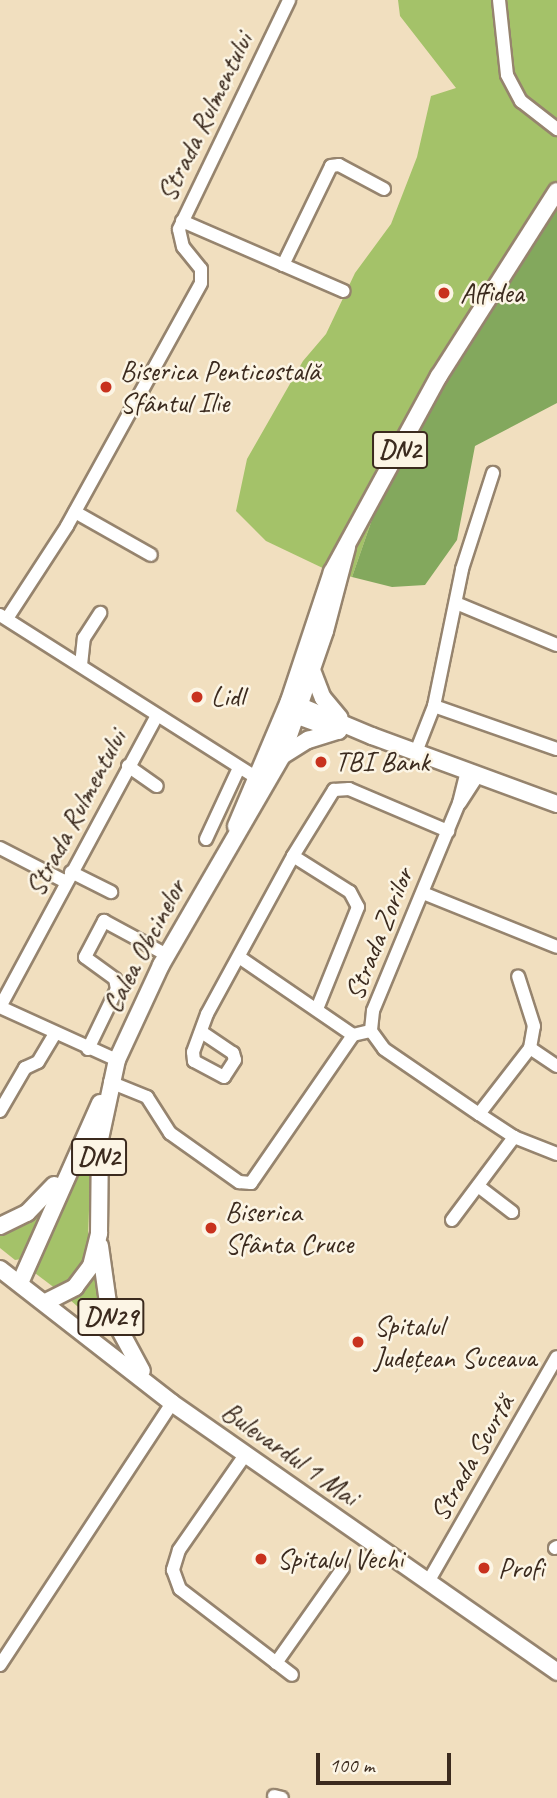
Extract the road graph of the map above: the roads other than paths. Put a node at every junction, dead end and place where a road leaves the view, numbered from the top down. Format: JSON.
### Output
{"nodes":[{"id":1,"x":289,"y":0,"type":"edge"},
{"id":2,"x":499,"y":0,"type":"edge"},
{"id":3,"x":557,"y":129,"type":"edge"},
{"id":4,"x":384,"y":189,"type":"dead end"},
{"id":5,"x":557,"y":191,"type":"edge"},
{"id":6,"x":182,"y":220,"type":"junction"},
{"id":7,"x":283,"y":265,"type":"junction"},
{"id":8,"x":344,"y":291,"type":"dead end"},
{"id":9,"x":494,"y":473,"type":"dead end"},
{"id":10,"x":75,"y":512,"type":"junction"},
{"id":11,"x":347,"y":547,"type":"junction"},
{"id":12,"x":151,"y":555,"type":"dead end"},
{"id":13,"x":456,"y":603,"type":"junction"},
{"id":14,"x":100,"y":613,"type":"dead end"},
{"id":15,"x":4,"y":616,"type":"edge"},
{"id":16,"x":557,"y":645,"type":"edge"},
{"id":17,"x":81,"y":665,"type":"junction"},
{"id":18,"x":312,"y":670,"type":"junction"},
{"id":19,"x":434,"y":706,"type":"junction"},
{"id":20,"x":293,"y":708,"type":"junction"},
{"id":21,"x":156,"y":717,"type":"junction"},
{"id":22,"x":341,"y":727,"type":"junction"},
{"id":23,"x":557,"y":749,"type":"edge"},
{"id":24,"x":416,"y":752,"type":"junction"},
{"id":25,"x":282,"y":757,"type":"junction"},
{"id":26,"x":128,"y":766,"type":"junction"},
{"id":27,"x":239,"y":768,"type":"junction"},
{"id":28,"x":473,"y":773,"type":"junction"},
{"id":29,"x":257,"y":778,"type":"junction"},
{"id":30,"x":157,"y":786,"type":"dead end"},
{"id":31,"x":556,"y":802,"type":"edge"},
{"id":32,"x":448,"y":831,"type":"junction"},
{"id":33,"x":206,"y":838,"type":"dead end"},
{"id":34,"x":232,"y":838,"type":"junction"},
{"id":35,"x":0,"y":848,"type":"edge"},
{"id":36,"x":293,"y":856,"type":"junction"},
{"id":37,"x":69,"y":877,"type":"junction"},
{"id":38,"x":111,"y":892,"type":"dead end"},
{"id":39,"x":422,"y":892,"type":"junction"},
{"id":40,"x":557,"y":947,"type":"edge"},
{"id":41,"x":167,"y":955,"type":"junction"},
{"id":42,"x":239,"y":957,"type":"junction"},
{"id":43,"x":518,"y":976,"type":"dead end"},
{"id":44,"x":0,"y":1007,"type":"edge"},
{"id":45,"x":317,"y":1009,"type":"junction"},
{"id":46,"x":371,"y":1031,"type":"junction"},
{"id":47,"x":203,"y":1033,"type":"junction"},
{"id":48,"x":55,"y":1034,"type":"junction"},
{"id":49,"x":353,"y":1035,"type":"junction"},
{"id":50,"x":88,"y":1048,"type":"junction"},
{"id":51,"x":530,"y":1048,"type":"junction"},
{"id":52,"x":117,"y":1060,"type":"junction"},
{"id":53,"x":557,"y":1066,"type":"edge"},
{"id":54,"x":110,"y":1082,"type":"junction"},
{"id":55,"x":0,"y":1111,"type":"edge"},
{"id":56,"x":480,"y":1114,"type":"junction"},
{"id":57,"x":514,"y":1137,"type":"junction"},
{"id":58,"x":556,"y":1149,"type":"edge"},
{"id":59,"x":68,"y":1167,"type":"junction"},
{"id":60,"x":478,"y":1186,"type":"junction"},
{"id":61,"x":512,"y":1212,"type":"dead end"},
{"id":62,"x":452,"y":1220,"type":"dead end"},
{"id":63,"x":0,"y":1226,"type":"edge"},
{"id":64,"x":99,"y":1233,"type":"junction"},
{"id":65,"x":0,"y":1270,"type":"edge"},
{"id":66,"x":20,"y":1283,"type":"junction"},
{"id":67,"x":46,"y":1302,"type":"junction"},
{"id":68,"x":557,"y":1357,"type":"edge"},
{"id":69,"x":155,"y":1390,"type":"junction"},
{"id":70,"x":172,"y":1403,"type":"junction"},
{"id":71,"x":245,"y":1455,"type":"junction"},
{"id":72,"x":343,"y":1567,"type":"dead end"},
{"id":73,"x":428,"y":1582,"type":"junction"},
{"id":74,"x":276,"y":1663,"type":"junction"},
{"id":75,"x":0,"y":1665,"type":"edge"},
{"id":76,"x":556,"y":1670,"type":"edge"},
{"id":77,"x":292,"y":1675,"type":"dead end"}],
"edges":[{"from":1,"to":6,"type":"street","name":"Strada Rulmentului"},
{"from":2,"to":3,"type":"street"},
{"from":4,"to":7,"type":"street"},
{"from":5,"to":11,"type":"main road","number":"DN2"},
{"from":6,"to":7,"type":"street"},
{"from":6,"to":10,"type":"street","name":"Strada Rulmentului"},
{"from":7,"to":8,"type":"street"},
{"from":9,"to":13,"type":"street"},
{"from":10,"to":12,"type":"street"},
{"from":10,"to":15,"type":"street","name":"Strada Rulmentului"},
{"from":11,"to":18,"type":"main road","number":"DN2"},
{"from":11,"to":20,"type":"main road","number":"DN2"},
{"from":13,"to":16,"type":"street"},
{"from":13,"to":19,"type":"street"},
{"from":14,"to":17,"type":"street"},
{"from":15,"to":17,"type":"street"},
{"from":17,"to":21,"type":"street"},
{"from":18,"to":20,"type":"main road","number":"DN2"},
{"from":18,"to":22,"type":"main road"},
{"from":19,"to":23,"type":"street"},
{"from":19,"to":24,"type":"street"},
{"from":20,"to":22,"type":"main road"},
{"from":20,"to":25,"type":"main road","name":"Calea Obcinelor","number":"DN2"},
{"from":20,"to":29,"type":"main road","name":"Calea Obcinelor","number":"DN2"},
{"from":21,"to":26,"type":"street","name":"Strada Rulmentului"},
{"from":21,"to":27,"type":"street"},
{"from":22,"to":24,"type":"main road"},
{"from":22,"to":25,"type":"main road"},
{"from":24,"to":28,"type":"main road"},
{"from":25,"to":34,"type":"main road","name":"Calea Obcinelor","number":"DN2"},
{"from":26,"to":30,"type":"street"},
{"from":26,"to":37,"type":"street","name":"Strada Rulmentului"},
{"from":27,"to":29,"type":"street"},
{"from":27,"to":33,"type":"street"},
{"from":28,"to":31,"type":"main road"},
{"from":28,"to":32,"type":"street","name":"Strada Zorilor"},
{"from":29,"to":34,"type":"main road","name":"Calea Obcinelor","number":"DN2"},
{"from":32,"to":36,"type":"street"},
{"from":32,"to":39,"type":"street","name":"Strada Zorilor"},
{"from":34,"to":41,"type":"main road","name":"Calea Obcinelor","number":"DN2"},
{"from":35,"to":37,"type":"street"},
{"from":36,"to":42,"type":"street"},
{"from":36,"to":45,"type":"street"},
{"from":37,"to":38,"type":"street"},
{"from":37,"to":44,"type":"street","name":"Strada Rulmentului"},
{"from":39,"to":40,"type":"street"},
{"from":39,"to":46,"type":"street","name":"Strada Zorilor"},
{"from":41,"to":50,"type":"street"},
{"from":41,"to":52,"type":"main road","name":"Calea Obcinelor","number":"DN2"},
{"from":42,"to":45,"type":"street"},
{"from":42,"to":47,"type":"street"},
{"from":43,"to":51,"type":"street"},
{"from":44,"to":48,"type":"street"},
{"from":45,"to":49,"type":"street"},
{"from":46,"to":49,"type":"street"},
{"from":46,"to":56,"type":"street","name":"Strada Zorilor"},
{"from":47,"to":47,"type":"street"},
{"from":48,"to":50,"type":"street"},
{"from":48,"to":55,"type":"street"},
{"from":49,"to":54,"type":"street"},
{"from":50,"to":52,"type":"street"},
{"from":51,"to":53,"type":"street"},
{"from":51,"to":56,"type":"street"},
{"from":52,"to":54,"type":"main road","name":"Calea Obcinelor","number":"DN2"},
{"from":54,"to":59,"type":"main road","name":"Calea Obcinelor","number":"DN2"},
{"from":54,"to":64,"type":"main road","name":"Calea Obcinelor","number":"DN2"},
{"from":56,"to":57,"type":"street","name":"Strada Zorilor"},
{"from":57,"to":58,"type":"street","name":"Strada Zorilor"},
{"from":57,"to":60,"type":"street"},
{"from":59,"to":63,"type":"main road","number":"DN2"},
{"from":59,"to":66,"type":"main road","name":"Calea Obcinelor","number":"DN2"},
{"from":60,"to":61,"type":"street"},
{"from":60,"to":62,"type":"street"},
{"from":64,"to":67,"type":"main road","name":"Calea Obcinelor","number":"DN2"},
{"from":64,"to":69,"type":"main road","number":"DN29"},
{"from":65,"to":66,"type":"main road","name":"Bulevardul 1 Mai"},
{"from":66,"to":67,"type":"main road","name":"Bulevardul 1 Mai"},
{"from":67,"to":69,"type":"main road","name":"Bulevardul 1 Mai","number":"DN29"},
{"from":68,"to":73,"type":"street","name":"Strada Scurtă"},
{"from":69,"to":70,"type":"main road","name":"Bulevardul 1 Mai","number":"DN29"},
{"from":70,"to":71,"type":"main road","name":"Bulevardul 1 Mai","number":"DN29"},
{"from":70,"to":75,"type":"street"},
{"from":71,"to":73,"type":"main road","name":"Bulevardul 1 Mai","number":"DN29"},
{"from":71,"to":74,"type":"street"},
{"from":72,"to":74,"type":"street"},
{"from":73,"to":76,"type":"main road","name":"Bulevardul 1 Mai","number":"DN29"},
{"from":74,"to":77,"type":"street"}]}
